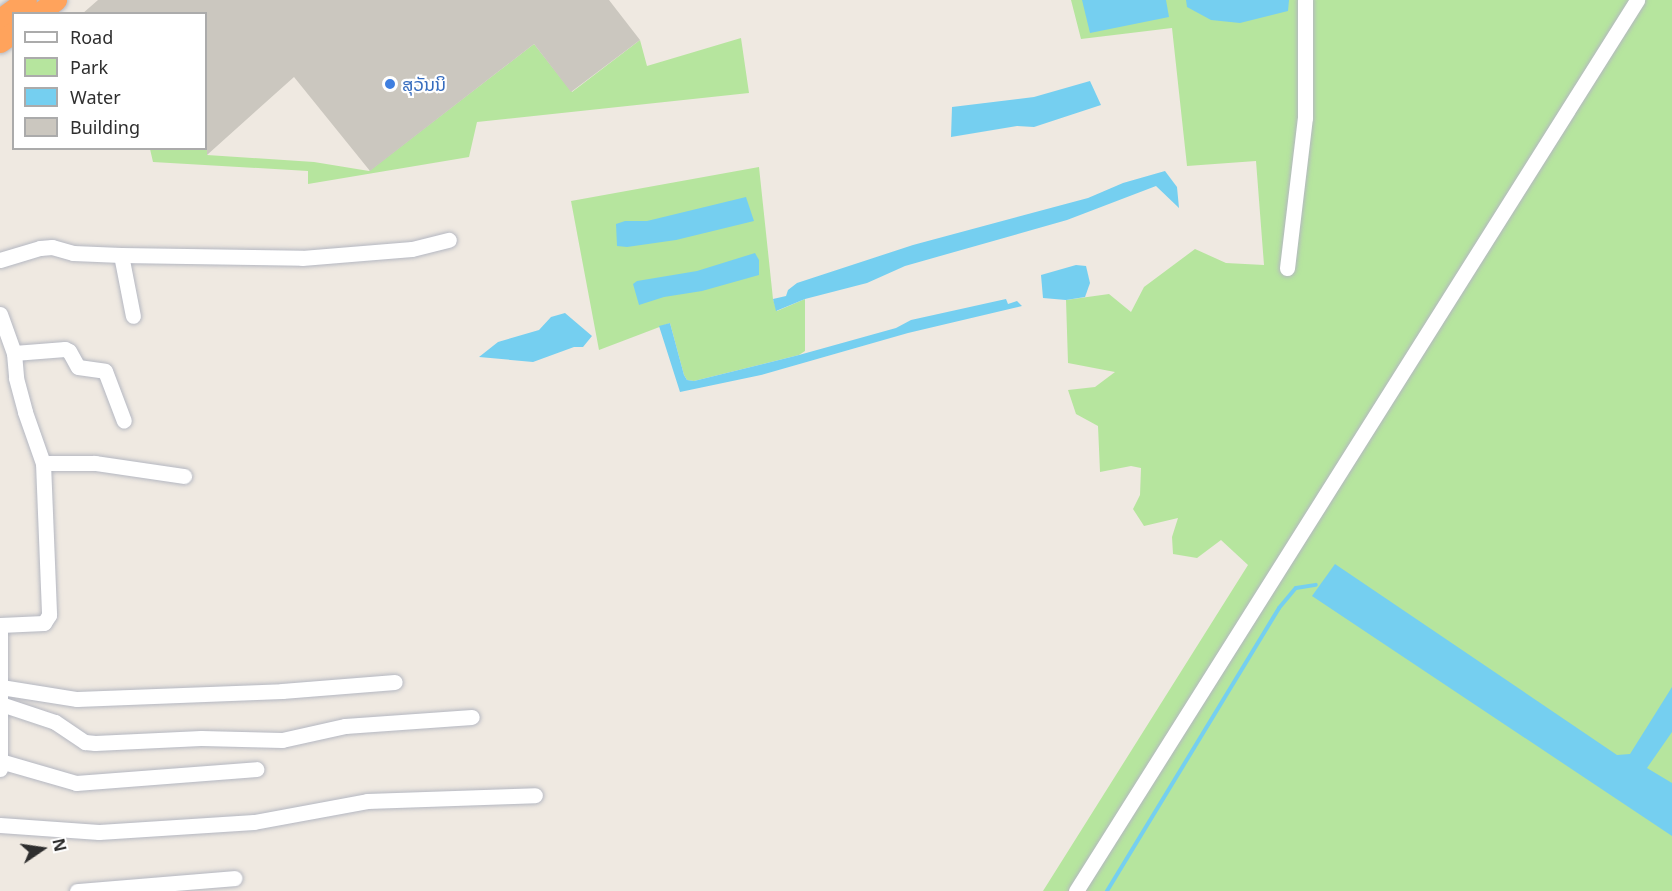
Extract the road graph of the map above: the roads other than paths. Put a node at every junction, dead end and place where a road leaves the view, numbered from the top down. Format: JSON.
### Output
{"nodes":[{"id":1,"x":26,"y":0,"type":"edge"},
{"id":2,"x":56,"y":0,"type":"edge"},
{"id":3,"x":1305,"y":0,"type":"edge"},
{"id":4,"x":1637,"y":0,"type":"edge"},
{"id":5,"x":41,"y":12,"type":"edge"},
{"id":6,"x":0,"y":19,"type":"edge"},
{"id":7,"x":449,"y":240,"type":"dead end"},
{"id":8,"x":121,"y":255,"type":"junction"},
{"id":9,"x":0,"y":260,"type":"edge"},
{"id":10,"x":1287,"y":268,"type":"dead end"},
{"id":11,"x":0,"y":314,"type":"edge"},
{"id":12,"x":133,"y":316,"type":"dead end"},
{"id":13,"x":14,"y":353,"type":"junction"},
{"id":14,"x":124,"y":421,"type":"dead end"},
{"id":15,"x":43,"y":463,"type":"junction"},
{"id":16,"x":184,"y":476,"type":"dead end"},
{"id":17,"x":0,"y":625,"type":"edge"},
{"id":18,"x":395,"y":682,"type":"dead end"},
{"id":19,"x":1,"y":687,"type":"edge"},
{"id":20,"x":1,"y":704,"type":"edge"},
{"id":21,"x":472,"y":717,"type":"dead end"},
{"id":22,"x":0,"y":761,"type":"edge"},
{"id":23,"x":256,"y":769,"type":"dead end"},
{"id":24,"x":0,"y":770,"type":"edge"},
{"id":25,"x":536,"y":795,"type":"dead end"},
{"id":26,"x":0,"y":825,"type":"edge"},
{"id":27,"x":234,"y":878,"type":"dead end"},
{"id":28,"x":77,"y":891,"type":"edge"},
{"id":29,"x":1076,"y":891,"type":"edge"}],
"edges":[{"from":1,"to":6,"type":"highway"},
{"from":2,"to":5,"type":"highway"},
{"from":3,"to":10,"type":"street"},
{"from":4,"to":29,"type":"street"},
{"from":7,"to":8,"type":"street"},
{"from":8,"to":9,"type":"street"},
{"from":8,"to":12,"type":"street"},
{"from":11,"to":13,"type":"street"},
{"from":13,"to":14,"type":"street"},
{"from":13,"to":15,"type":"street"},
{"from":15,"to":16,"type":"street"},
{"from":15,"to":17,"type":"street"},
{"from":17,"to":19,"type":"street"},
{"from":18,"to":19,"type":"street"},
{"from":19,"to":20,"type":"street"},
{"from":20,"to":21,"type":"street"},
{"from":20,"to":22,"type":"street"},
{"from":22,"to":23,"type":"street"},
{"from":22,"to":24,"type":"street"},
{"from":25,"to":26,"type":"street"},
{"from":27,"to":28,"type":"street"}]}
